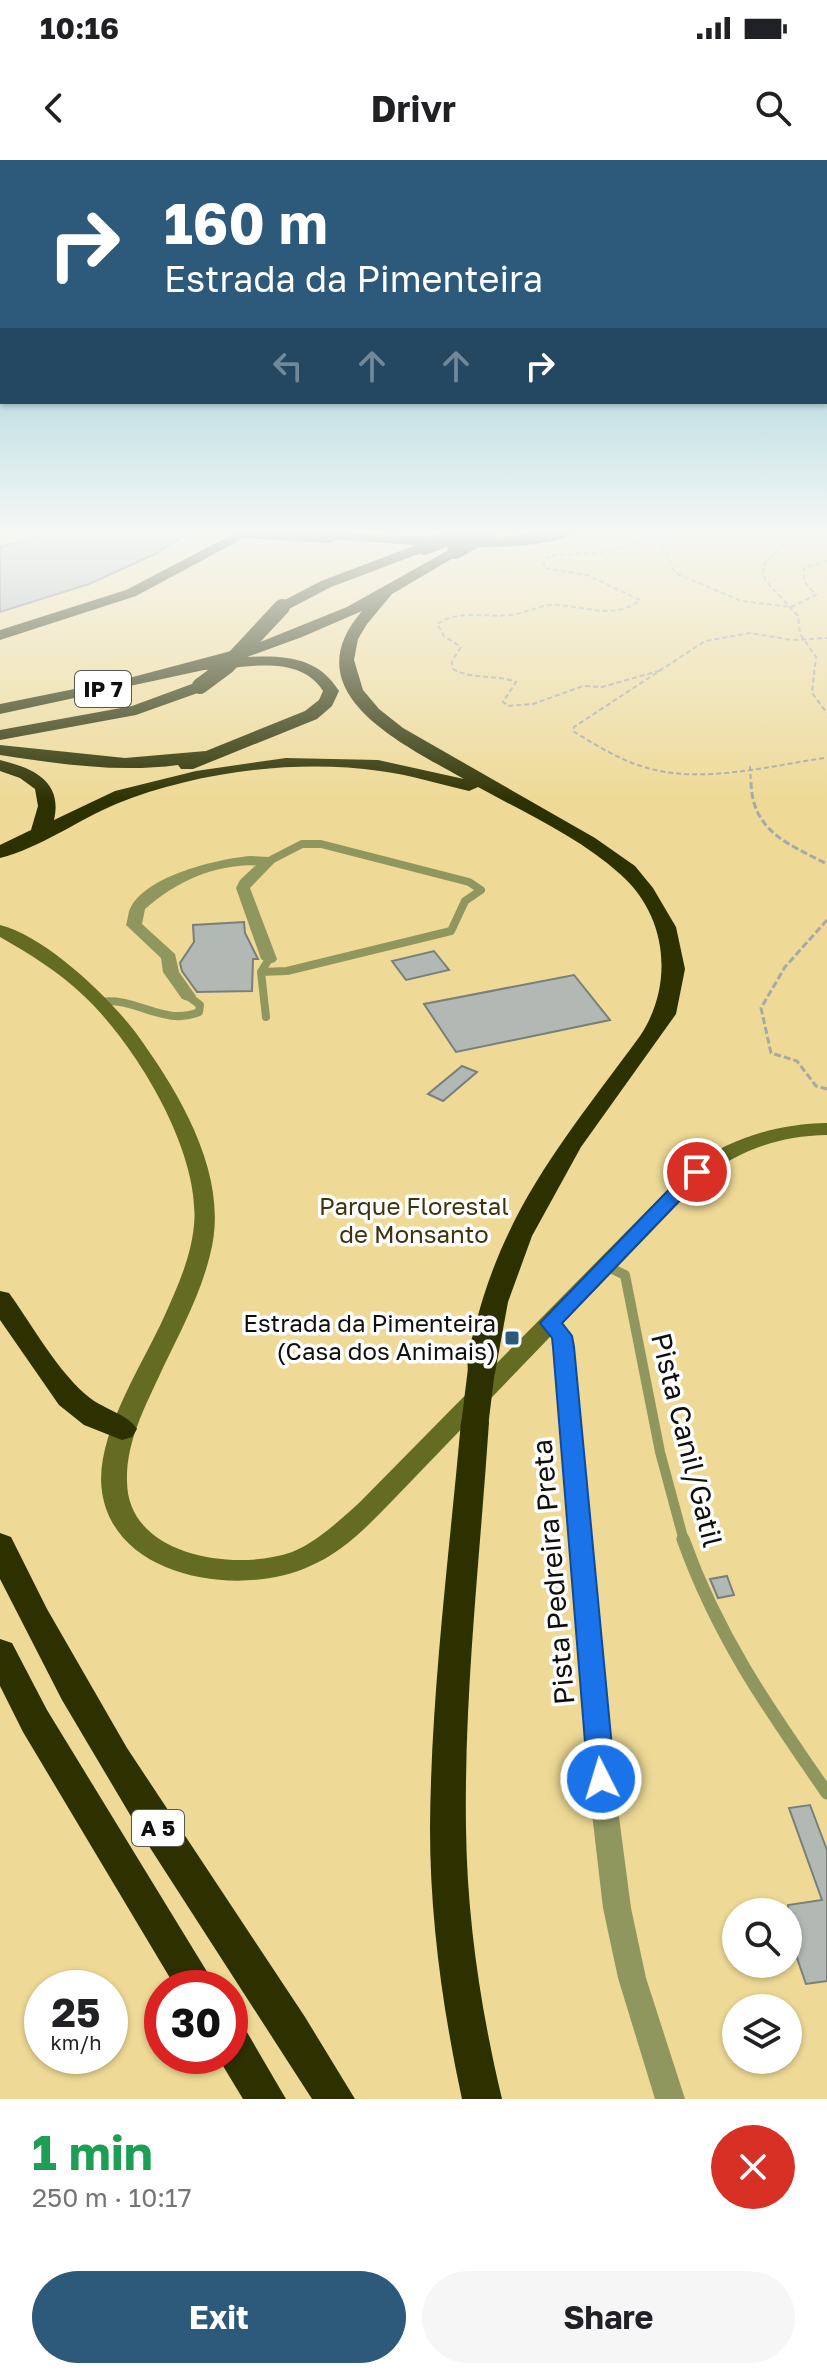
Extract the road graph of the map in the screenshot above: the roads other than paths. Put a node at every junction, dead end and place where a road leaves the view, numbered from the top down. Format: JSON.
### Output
{"nodes":[{"id":1,"x":47,"y":620,"type":"edge"},
{"id":2,"x":269,"y":620,"type":"edge"},
{"id":3,"x":304,"y":620,"type":"edge"},
{"id":4,"x":323,"y":620,"type":"edge"},
{"id":5,"x":362,"y":620,"type":"edge"},
{"id":6,"x":0,"y":635,"type":"edge"},
{"id":7,"x":261,"y":641,"type":"junction"},
{"id":8,"x":205,"y":665,"type":"junction"},
{"id":9,"x":0,"y":699,"type":"edge"},
{"id":10,"x":0,"y":709,"type":"edge"},
{"id":11,"x":0,"y":735,"type":"edge"},
{"id":12,"x":227,"y":749,"type":"junction"},
{"id":13,"x":0,"y":750,"type":"edge"},
{"id":14,"x":0,"y":765,"type":"edge"},
{"id":15,"x":107,"y":801,"type":"junction"},
{"id":16,"x":39,"y":833,"type":"junction"},
{"id":17,"x":0,"y":852,"type":"edge"},
{"id":18,"x":269,"y":861,"type":"junction"},
{"id":19,"x":647,"y":896,"type":"junction"},
{"id":20,"x":0,"y":930,"type":"edge"},
{"id":21,"x":265,"y":966,"type":"junction"},
{"id":22,"x":188,"y":996,"type":"joint"},
{"id":23,"x":100,"y":1002,"type":"junction"},
{"id":24,"x":266,"y":1017,"type":"dead end"},
{"id":25,"x":827,"y":1129,"type":"edge"},
{"id":26,"x":606,"y":1266,"type":"junction"},
{"id":27,"x":0,"y":1300,"type":"edge"},
{"id":28,"x":550,"y":1323,"type":"junction"},
{"id":29,"x":122,"y":1429,"type":"junction"},
{"id":30,"x":0,"y":1546,"type":"edge"},
{"id":31,"x":0,"y":1653,"type":"edge"},
{"id":32,"x":827,"y":1793,"type":"edge"},
{"id":33,"x":187,"y":1970,"type":"edge"},
{"id":34,"x":248,"y":2070,"type":"edge"},
{"id":35,"x":266,"y":2099,"type":"edge"},
{"id":36,"x":335,"y":2099,"type":"edge"},
{"id":37,"x":482,"y":2099,"type":"edge"},
{"id":38,"x":670,"y":2099,"type":"edge"}],
"edges":[{"from":1,"to":6,"type":"highway"},
{"from":2,"to":11,"type":"highway","bridge":true},
{"from":3,"to":7,"type":"highway"},
{"from":4,"to":7,"type":"highway"},
{"from":5,"to":19,"type":"highway"},
{"from":7,"to":8,"type":"highway","number":"IP 7"},
{"from":7,"to":9,"type":"highway","number":"IP 7"},
{"from":8,"to":10,"type":"highway","number":"IP 7"},
{"from":8,"to":12,"type":"highway"},
{"from":12,"to":13,"type":"highway"},
{"from":12,"to":15,"type":"highway"},
{"from":14,"to":16,"type":"highway"},
{"from":15,"to":16,"type":"highway"},
{"from":15,"to":19,"type":"highway"},
{"from":16,"to":17,"type":"highway"},
{"from":18,"to":21,"type":"street"},
{"from":18,"to":21,"type":"lane"},
{"from":18,"to":22,"type":"street"},
{"from":19,"to":37,"type":"highway","bridge":true},
{"from":20,"to":23,"type":"main road"},
{"from":21,"to":24,"type":"lane"},
{"from":22,"to":23,"type":"lane"},
{"from":23,"to":29,"type":"main road"},
{"from":25,"to":26,"type":"main road"},
{"from":26,"to":28,"type":"main road"},
{"from":26,"to":32,"type":"lane","name":"Pista Canil/Gatil"},
{"from":27,"to":29,"type":"highway"},
{"from":28,"to":29,"type":"main road"},
{"from":28,"to":38,"type":"street","name":"Pista Pedreira Preta"},
{"from":30,"to":36,"type":"highway","number":"A 5"},
{"from":31,"to":33,"type":"highway","number":"A 5"},
{"from":34,"to":35,"type":"highway"}]}
